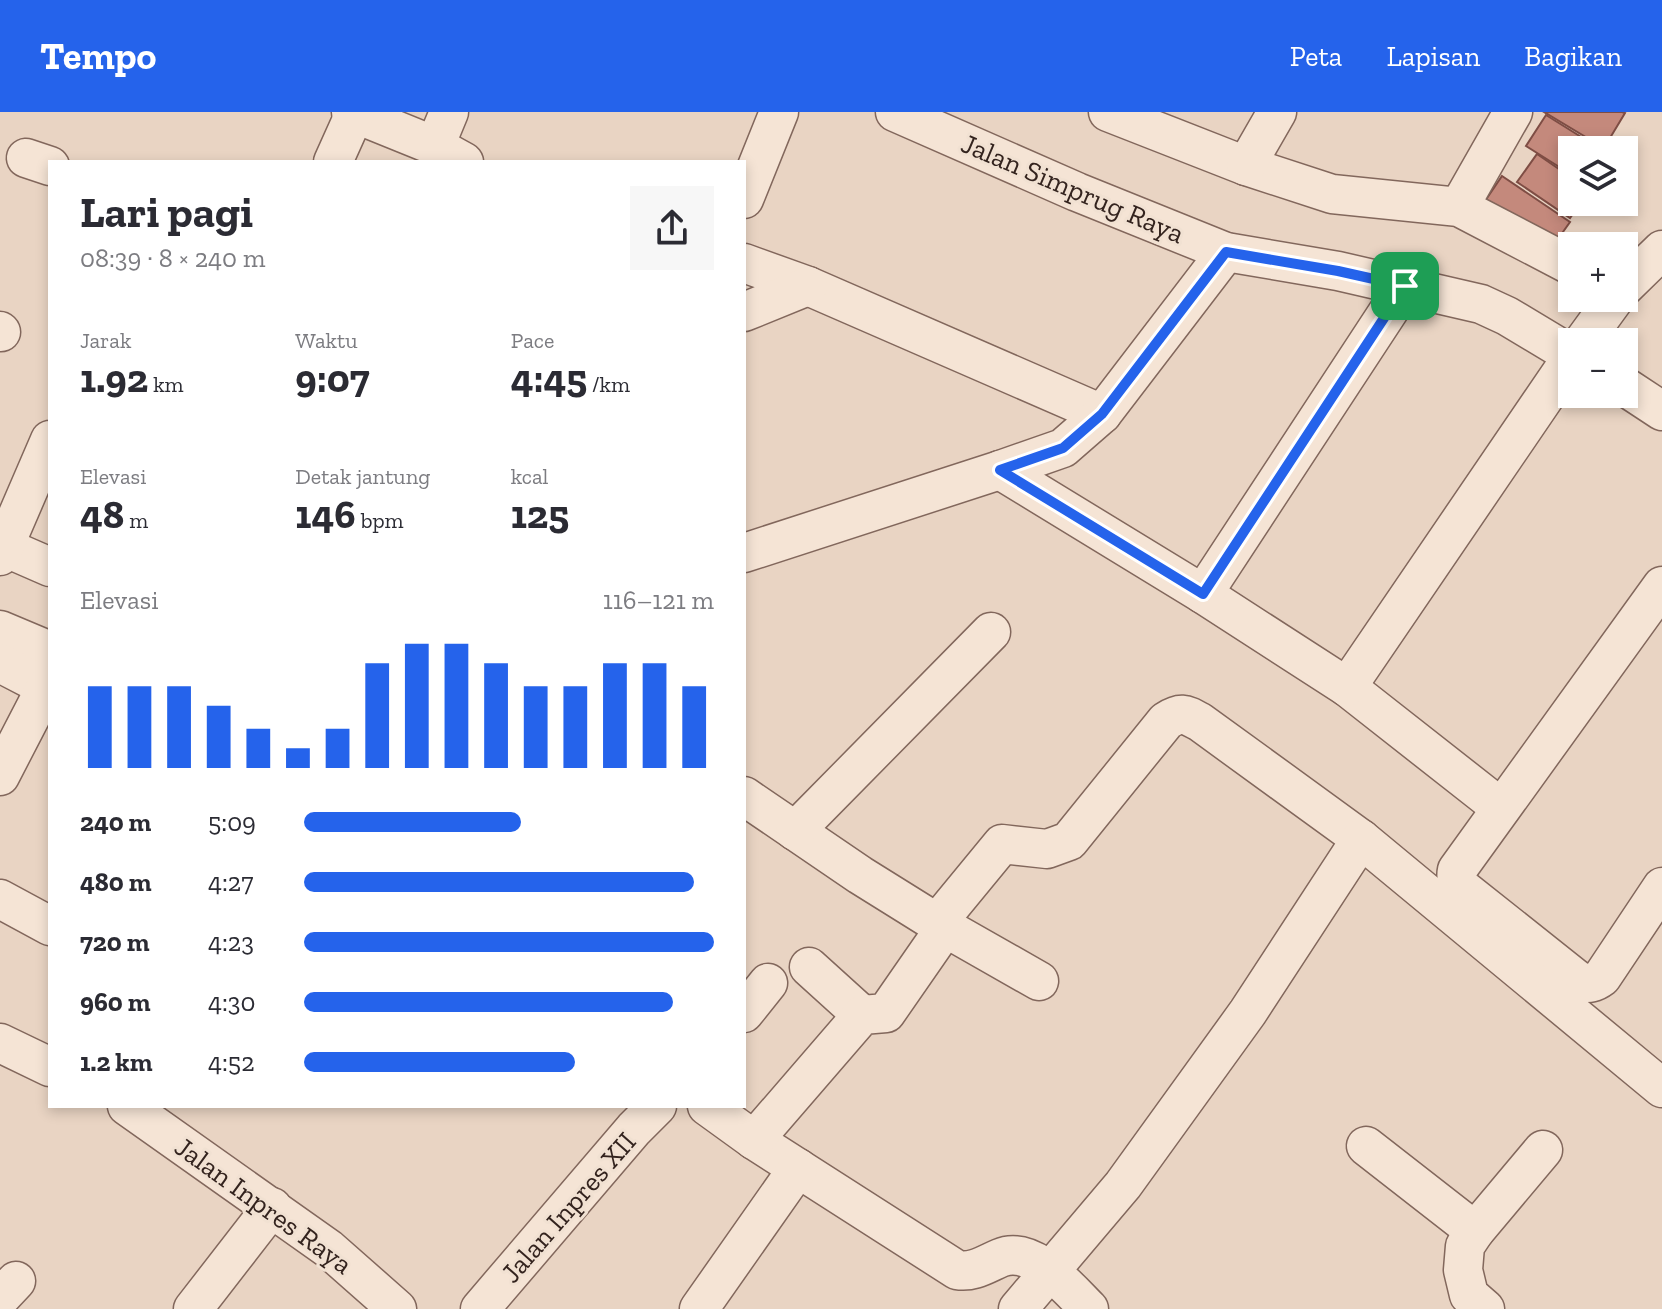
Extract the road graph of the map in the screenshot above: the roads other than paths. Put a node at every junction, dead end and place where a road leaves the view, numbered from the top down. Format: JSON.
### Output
{"nodes":[{"id":1,"x":449,"y":112,"type":"edge"},
{"id":2,"x":779,"y":112,"type":"edge"},
{"id":3,"x":895,"y":112,"type":"edge"},
{"id":4,"x":1108,"y":112,"type":"edge"},
{"id":5,"x":1277,"y":112,"type":"edge"},
{"id":6,"x":1513,"y":112,"type":"edge"},
{"id":7,"x":353,"y":113,"type":"edge"},
{"id":8,"x":449,"y":154,"type":"edge"},
{"id":9,"x":334,"y":160,"type":"edge"},
{"id":10,"x":1246,"y":166,"type":"junction"},
{"id":11,"x":746,"y":194,"type":"edge"},
{"id":12,"x":1459,"y":207,"type":"junction"},
{"id":13,"x":1662,"y":250,"type":"edge"},
{"id":14,"x":1226,"y":252,"type":"junction"},
{"id":15,"x":1558,"y":259,"type":"edge"},
{"id":16,"x":746,"y":264,"type":"edge"},
{"id":17,"x":808,"y":286,"type":"junction"},
{"id":18,"x":1405,"y":286,"type":"junction"},
{"id":19,"x":746,"y":311,"type":"edge"},
{"id":20,"x":1595,"y":325,"type":"edge"},
{"id":21,"x":1638,"y":395,"type":"edge"},
{"id":22,"x":1662,"y":411,"type":"edge"},
{"id":23,"x":1102,"y":414,"type":"junction"},
{"id":24,"x":48,"y":445,"type":"edge"},
{"id":25,"x":1000,"y":470,"type":"junction"},
{"id":26,"x":2,"y":552,"type":"edge"},
{"id":27,"x":746,"y":552,"type":"edge"},
{"id":28,"x":48,"y":566,"type":"edge"},
{"id":29,"x":1662,"y":586,"type":"edge"},
{"id":30,"x":1203,"y":594,"type":"junction"},
{"id":31,"x":0,"y":630,"type":"edge"},
{"id":32,"x":991,"y":632,"type":"dead end"},
{"id":33,"x":0,"y":663,"type":"edge"},
{"id":34,"x":48,"y":674,"type":"edge"},
{"id":35,"x":48,"y":675,"type":"edge"},
{"id":36,"x":48,"y":677,"type":"edge"},
{"id":37,"x":1347,"y":687,"type":"junction"},
{"id":38,"x":0,"y":776,"type":"edge"},
{"id":39,"x":746,"y":797,"type":"edge"},
{"id":40,"x":1501,"y":808,"type":"junction"},
{"id":41,"x":795,"y":831,"type":"junction"},
{"id":42,"x":1361,"y":839,"type":"junction"},
{"id":43,"x":1662,"y":887,"type":"edge"},
{"id":44,"x":0,"y":899,"type":"edge"},
{"id":45,"x":937,"y":923,"type":"junction"},
{"id":46,"x":48,"y":925,"type":"edge"},
{"id":47,"x":1662,"y":926,"type":"edge"},
{"id":48,"x":809,"y":967,"type":"dead end"},
{"id":49,"x":1039,"y":981,"type":"dead end"},
{"id":50,"x":768,"y":983,"type":"dead end"},
{"id":51,"x":746,"y":1010,"type":"edge"},
{"id":52,"x":862,"y":1015,"type":"junction"},
{"id":53,"x":1592,"y":1028,"type":"junction"},
{"id":54,"x":0,"y":1043,"type":"edge"},
{"id":55,"x":48,"y":1066,"type":"edge"},
{"id":56,"x":1662,"y":1088,"type":"edge"},
{"id":57,"x":130,"y":1108,"type":"edge"},
{"id":58,"x":655,"y":1108,"type":"edge"},
{"id":59,"x":710,"y":1108,"type":"edge"},
{"id":60,"x":754,"y":1140,"type":"junction"},
{"id":61,"x":1366,"y":1146,"type":"dead end"},
{"id":62,"x":1543,"y":1150,"type":"dead end"},
{"id":63,"x":798,"y":1168,"type":"junction"},
{"id":64,"x":272,"y":1207,"type":"junction"},
{"id":65,"x":1475,"y":1231,"type":"junction"},
{"id":66,"x":1050,"y":1270,"type":"junction"},
{"id":67,"x":715,"y":1303,"type":"edge"},
{"id":68,"x":392,"y":1307,"type":"edge"},
{"id":69,"x":193,"y":1309,"type":"edge"},
{"id":70,"x":480,"y":1309,"type":"edge"},
{"id":71,"x":1018,"y":1309,"type":"edge"},
{"id":72,"x":1089,"y":1309,"type":"edge"},
{"id":73,"x":1485,"y":1309,"type":"edge"}],
"edges":[{"from":1,"to":8,"type":"street"},
{"from":2,"to":11,"type":"street"},
{"from":3,"to":14,"type":"street","name":"Jalan Simprug Raya"},
{"from":4,"to":10,"type":"street"},
{"from":5,"to":10,"type":"street"},
{"from":6,"to":12,"type":"street"},
{"from":7,"to":8,"type":"street"},
{"from":7,"to":9,"type":"street"},
{"from":10,"to":12,"type":"street"},
{"from":12,"to":15,"type":"street"},
{"from":13,"to":20,"type":"street"},
{"from":14,"to":18,"type":"street","name":"Jalan Simprug Raya"},
{"from":14,"to":23,"type":"street"},
{"from":16,"to":17,"type":"street"},
{"from":17,"to":19,"type":"street"},
{"from":17,"to":23,"type":"street"},
{"from":18,"to":20,"type":"street","name":"Jalan Simprug Raya"},
{"from":18,"to":30,"type":"street"},
{"from":20,"to":37,"type":"street"},
{"from":21,"to":22,"type":"street"},
{"from":23,"to":25,"type":"street"},
{"from":24,"to":26,"type":"street"},
{"from":25,"to":27,"type":"street"},
{"from":25,"to":30,"type":"street"},
{"from":26,"to":28,"type":"street"},
{"from":29,"to":40,"type":"street"},
{"from":30,"to":37,"type":"street"},
{"from":31,"to":34,"type":"street"},
{"from":32,"to":41,"type":"street"},
{"from":33,"to":35,"type":"street"},
{"from":36,"to":38,"type":"street"},
{"from":37,"to":40,"type":"street"},
{"from":39,"to":41,"type":"street"},
{"from":40,"to":43,"type":"street"},
{"from":41,"to":45,"type":"street"},
{"from":42,"to":45,"type":"street"},
{"from":42,"to":53,"type":"street"},
{"from":42,"to":66,"type":"street"},
{"from":44,"to":46,"type":"street"},
{"from":45,"to":49,"type":"street"},
{"from":45,"to":52,"type":"street"},
{"from":47,"to":53,"type":"street"},
{"from":48,"to":52,"type":"street"},
{"from":50,"to":51,"type":"street"},
{"from":52,"to":60,"type":"street"},
{"from":53,"to":56,"type":"street"},
{"from":54,"to":55,"type":"street"},
{"from":57,"to":64,"type":"street","name":"Jalan Inpres Raya"},
{"from":58,"to":70,"type":"street","name":"Jalan Inpres XII"},
{"from":59,"to":60,"type":"street"},
{"from":60,"to":63,"type":"street"},
{"from":61,"to":65,"type":"street"},
{"from":62,"to":65,"type":"street"},
{"from":63,"to":66,"type":"street"},
{"from":63,"to":67,"type":"street"},
{"from":64,"to":68,"type":"street","name":"Jalan Inpres Raya"},
{"from":64,"to":69,"type":"street"},
{"from":65,"to":73,"type":"street"},
{"from":66,"to":71,"type":"street"},
{"from":66,"to":72,"type":"street"}]}
